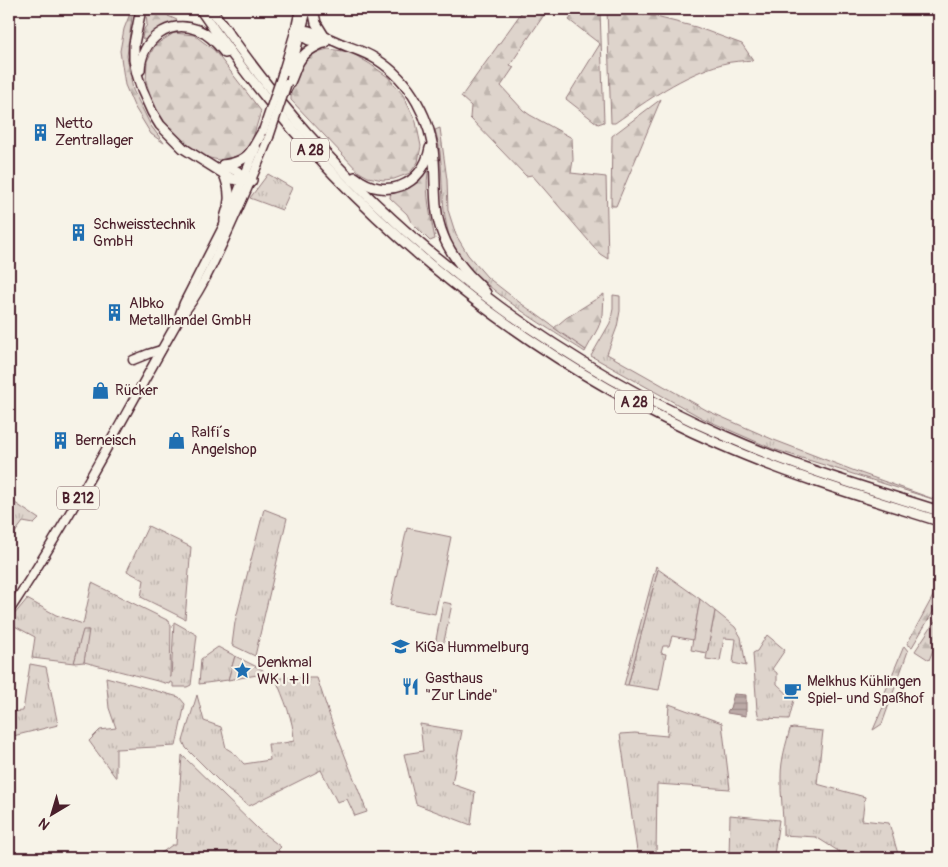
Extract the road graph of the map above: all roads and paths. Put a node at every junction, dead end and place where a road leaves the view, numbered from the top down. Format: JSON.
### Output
{"nodes":[{"id":1,"x":141,"y":9,"type":"edge"},
{"id":2,"x":200,"y":9,"type":"edge"},
{"id":3,"x":211,"y":9,"type":"edge"},
{"id":4,"x":300,"y":9,"type":"edge"},
{"id":5,"x":307,"y":9,"type":"edge"},
{"id":6,"x":313,"y":9,"type":"edge"},
{"id":7,"x":298,"y":32,"type":"junction"},
{"id":8,"x":324,"y":40,"type":"junction"},
{"id":9,"x":242,"y":69,"type":"junction"},
{"id":10,"x":287,"y":86,"type":"junction"},
{"id":11,"x":142,"y":90,"type":"junction"},
{"id":12,"x":266,"y":134,"type":"junction"},
{"id":13,"x":431,"y":141,"type":"junction"},
{"id":14,"x":322,"y":149,"type":"junction"},
{"id":15,"x":223,"y":170,"type":"junction"},
{"id":16,"x":247,"y":180,"type":"junction"},
{"id":17,"x":225,"y":223,"type":"junction"},
{"id":18,"x":492,"y":301,"type":"junction"},
{"id":19,"x":178,"y":319,"type":"junction"},
{"id":20,"x":161,"y":350,"type":"junction"},
{"id":21,"x":133,"y":360,"type":"dead end"},
{"id":22,"x":939,"y":511,"type":"edge"},
{"id":23,"x":939,"y":521,"type":"edge"},
{"id":24,"x":9,"y":611,"type":"edge"}],
"edges":[{"from":1,"to":11,"type":"highway"},
{"from":2,"to":9,"type":"highway","number":"A 28"},
{"from":3,"to":14,"type":"highway","number":"A 28"},
{"from":4,"to":7,"type":"main road","number":"B 212"},
{"from":5,"to":7,"type":"main road","number":"B 212"},
{"from":6,"to":8,"type":"highway"},
{"from":7,"to":8,"type":"highway"},
{"from":7,"to":10,"type":"main road","number":"B 212"},
{"from":7,"to":12,"type":"main road","number":"B 212","bridge":true},
{"from":8,"to":10,"type":"highway"},
{"from":8,"to":13,"type":"highway"},
{"from":9,"to":11,"type":"highway"},
{"from":9,"to":23,"type":"highway","number":"A 28"},
{"from":10,"to":12,"type":"main road","number":"B 212","bridge":true},
{"from":11,"to":15,"type":"highway"},
{"from":12,"to":15,"type":"highway"},
{"from":12,"to":16,"type":"main road","number":"B 212"},
{"from":13,"to":14,"type":"highway"},
{"from":13,"to":18,"type":"highway"},
{"from":14,"to":18,"type":"highway","number":"A 28"},
{"from":15,"to":16,"type":"highway"},
{"from":15,"to":17,"type":"highway"},
{"from":16,"to":17,"type":"main road","number":"B 212"},
{"from":16,"to":19,"type":"main road","number":"B 212"},
{"from":17,"to":19,"type":"main road","number":"B 212"},
{"from":18,"to":22,"type":"highway","number":"A 28"},
{"from":19,"to":20,"type":"main road","number":"B 212"},
{"from":20,"to":21,"type":"main road"},
{"from":20,"to":24,"type":"main road","number":"B 212"}]}
